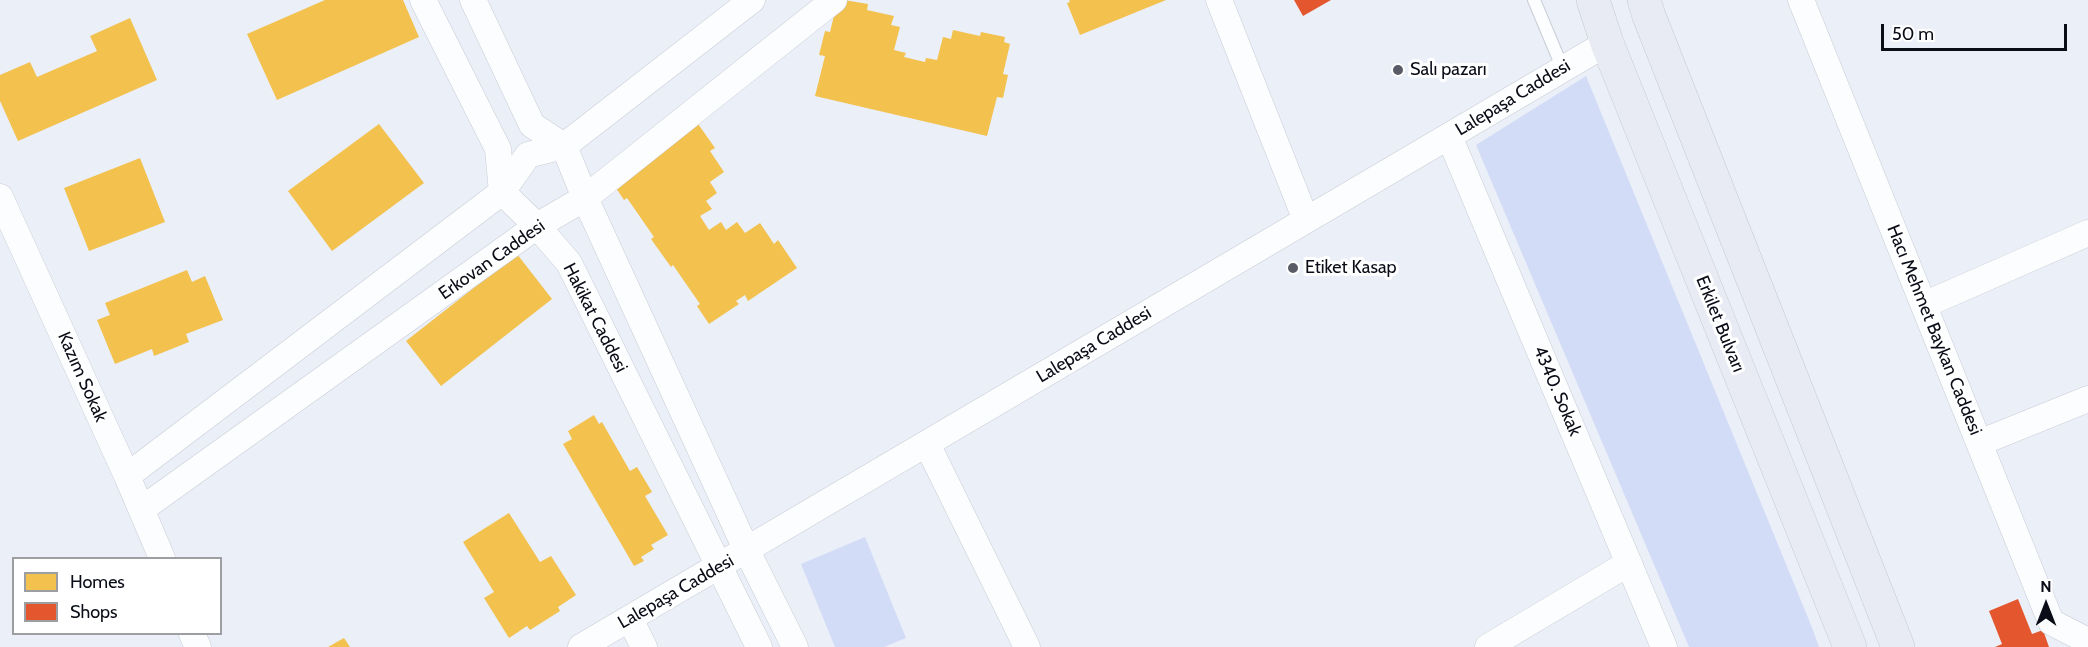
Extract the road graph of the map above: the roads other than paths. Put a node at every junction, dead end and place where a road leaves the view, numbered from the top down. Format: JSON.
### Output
{"nodes":[{"id":1,"x":423,"y":0,"type":"edge"},
{"id":2,"x":472,"y":0,"type":"edge"},
{"id":3,"x":752,"y":0,"type":"edge"},
{"id":4,"x":834,"y":0,"type":"edge"},
{"id":5,"x":1218,"y":0,"type":"edge"},
{"id":6,"x":1534,"y":0,"type":"edge"},
{"id":7,"x":1593,"y":0,"type":"edge"},
{"id":8,"x":1644,"y":0,"type":"edge"},
{"id":9,"x":1801,"y":0,"type":"edge"},
{"id":10,"x":1606,"y":43,"type":"junction"},
{"id":11,"x":1563,"y":69,"type":"junction"},
{"id":12,"x":1449,"y":136,"type":"junction"},
{"id":13,"x":564,"y":146,"type":"junction"},
{"id":14,"x":502,"y":192,"type":"junction"},
{"id":15,"x":0,"y":197,"type":"edge"},
{"id":16,"x":585,"y":198,"type":"junction"},
{"id":17,"x":1306,"y":220,"type":"junction"},
{"id":18,"x":537,"y":226,"type":"junction"},
{"id":19,"x":2088,"y":233,"type":"edge"},
{"id":20,"x":1924,"y":305,"type":"junction"},
{"id":21,"x":2088,"y":399,"type":"edge"},
{"id":22,"x":1979,"y":442,"type":"junction"},
{"id":23,"x":927,"y":444,"type":"junction"},
{"id":24,"x":127,"y":476,"type":"junction"},
{"id":25,"x":142,"y":509,"type":"junction"},
{"id":26,"x":747,"y":551,"type":"junction"},
{"id":27,"x":162,"y":557,"type":"edge"},
{"id":28,"x":1629,"y":563,"type":"junction"},
{"id":29,"x":720,"y":566,"type":"junction"},
{"id":30,"x":630,"y":619,"type":"junction"},
{"id":31,"x":2088,"y":641,"type":"edge"},
{"id":32,"x":581,"y":647,"type":"edge"},
{"id":33,"x":644,"y":647,"type":"edge"},
{"id":34,"x":759,"y":647,"type":"edge"},
{"id":35,"x":795,"y":647,"type":"edge"},
{"id":36,"x":1027,"y":647,"type":"edge"},
{"id":37,"x":1488,"y":647,"type":"edge"},
{"id":38,"x":1664,"y":647,"type":"edge"},
{"id":39,"x":1850,"y":647,"type":"edge"},
{"id":40,"x":1898,"y":647,"type":"edge"}],
"edges":[{"from":1,"to":14,"type":"street"},
{"from":2,"to":13,"type":"street"},
{"from":3,"to":13,"type":"street"},
{"from":4,"to":16,"type":"street","name":"Erkovan Caddesi"},
{"from":5,"to":17,"type":"street"},
{"from":6,"to":11,"type":"lane"},
{"from":7,"to":10,"type":"main road","name":"Erkilet Bulvarı"},
{"from":8,"to":40,"type":"main road"},
{"from":9,"to":20,"type":"street","name":"Hacı Mehmet Baykan Caddesi"},
{"from":10,"to":11,"type":"street","name":"Lalepaşa Caddesi"},
{"from":10,"to":39,"type":"main road","name":"Erkilet Bulvarı"},
{"from":11,"to":12,"type":"street","name":"Lalepaşa Caddesi"},
{"from":12,"to":17,"type":"street","name":"Lalepaşa Caddesi"},
{"from":12,"to":28,"type":"street","name":"4340. Sokak"},
{"from":13,"to":14,"type":"street"},
{"from":13,"to":16,"type":"street"},
{"from":14,"to":18,"type":"street","name":"Hakikat Caddesi"},
{"from":14,"to":24,"type":"street"},
{"from":15,"to":24,"type":"street","name":"Kazım Sokak"},
{"from":16,"to":18,"type":"street","name":"Erkovan Caddesi"},
{"from":16,"to":26,"type":"street"},
{"from":17,"to":23,"type":"street","name":"Lalepaşa Caddesi"},
{"from":18,"to":25,"type":"street","name":"Erkovan Caddesi"},
{"from":18,"to":29,"type":"street","name":"Hakikat Caddesi"},
{"from":19,"to":20,"type":"street"},
{"from":20,"to":22,"type":"street","name":"Hacı Mehmet Baykan Caddesi"},
{"from":21,"to":22,"type":"street"},
{"from":22,"to":31,"type":"street","name":"Hacı Mehmet Baykan Caddesi"},
{"from":23,"to":26,"type":"street","name":"Lalepaşa Caddesi"},
{"from":23,"to":36,"type":"street"},
{"from":24,"to":25,"type":"street","name":"Kazım Sokak"},
{"from":25,"to":27,"type":"street","name":"Kazım Sokak"},
{"from":26,"to":29,"type":"street","name":"Lalepaşa Caddesi"},
{"from":26,"to":35,"type":"street"},
{"from":28,"to":37,"type":"street"},
{"from":28,"to":38,"type":"street","name":"4340. Sokak"},
{"from":29,"to":30,"type":"street","name":"Lalepaşa Caddesi"},
{"from":29,"to":34,"type":"street","name":"Hakikat Caddesi"},
{"from":30,"to":32,"type":"street","name":"Lalepaşa Caddesi"},
{"from":30,"to":33,"type":"street"}]}
